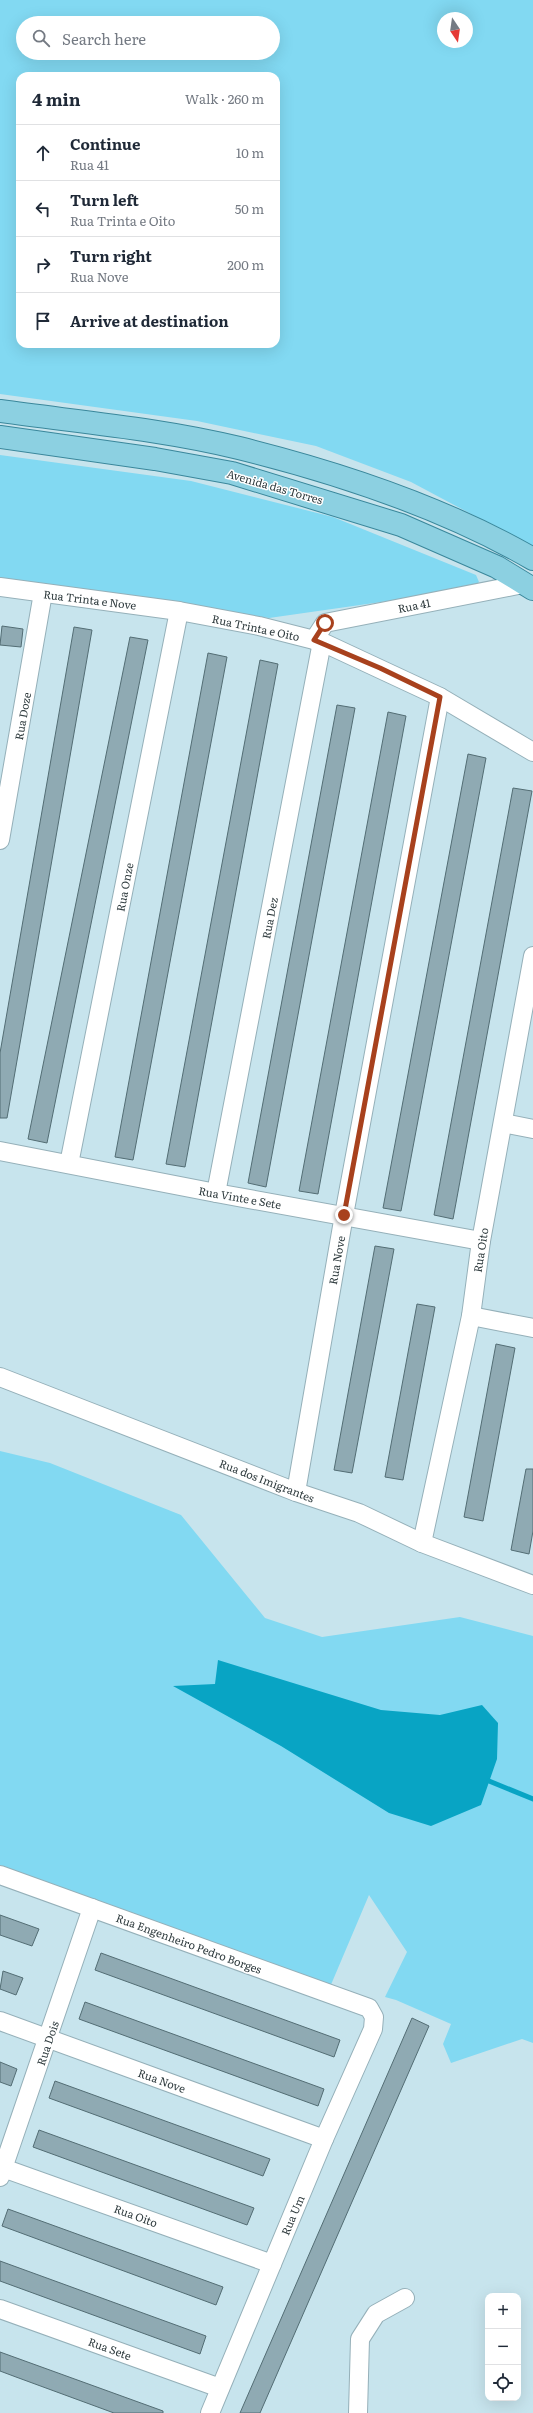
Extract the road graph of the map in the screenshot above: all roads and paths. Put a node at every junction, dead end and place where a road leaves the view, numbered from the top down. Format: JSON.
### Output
{"nodes":[{"id":1,"x":0,"y":411,"type":"edge"},
{"id":2,"x":0,"y":437,"type":"edge"},
{"id":3,"x":533,"y":558,"type":"edge"},
{"id":4,"x":528,"y":586,"type":"edge"},
{"id":5,"x":0,"y":587,"type":"edge"},
{"id":6,"x":43,"y":593,"type":"junction"},
{"id":7,"x":179,"y":611,"type":"junction"},
{"id":8,"x":318,"y":641,"type":"junction"},
{"id":9,"x":440,"y":697,"type":"junction"},
{"id":10,"x":533,"y":752,"type":"edge"},
{"id":11,"x":0,"y":840,"type":"edge"},
{"id":12,"x":533,"y":956,"type":"edge"},
{"id":13,"x":503,"y":1123,"type":"junction"},
{"id":14,"x":533,"y":1129,"type":"edge"},
{"id":15,"x":0,"y":1151,"type":"edge"},
{"id":16,"x":69,"y":1164,"type":"junction"},
{"id":17,"x":216,"y":1193,"type":"junction"},
{"id":18,"x":344,"y":1215,"type":"junction"},
{"id":19,"x":481,"y":1241,"type":"junction"},
{"id":20,"x":471,"y":1316,"type":"junction"},
{"id":21,"x":533,"y":1328,"type":"edge"},
{"id":22,"x":0,"y":1377,"type":"edge"},
{"id":23,"x":296,"y":1492,"type":"junction"},
{"id":24,"x":422,"y":1543,"type":"junction"},
{"id":25,"x":533,"y":1585,"type":"edge"},
{"id":26,"x":0,"y":1875,"type":"edge"},
{"id":27,"x":92,"y":1908,"type":"junction"},
{"id":28,"x":374,"y":2017,"type":"joint"},
{"id":29,"x":0,"y":2021,"type":"edge"},
{"id":30,"x":48,"y":2039,"type":"junction"},
{"id":31,"x":324,"y":2139,"type":"junction"},
{"id":32,"x":1,"y":2171,"type":"edge"},
{"id":33,"x":272,"y":2264,"type":"junction"},
{"id":34,"x":405,"y":2298,"type":"dead end"},
{"id":35,"x":0,"y":2309,"type":"edge"},
{"id":36,"x":220,"y":2388,"type":"junction"},
{"id":37,"x":210,"y":2413,"type":"edge"},
{"id":38,"x":358,"y":2413,"type":"edge"}],
"edges":[{"from":1,"to":3,"type":"main road"},
{"from":2,"to":4,"type":"main road","name":"Avenida das Torres"},
{"from":4,"to":8,"type":"street","name":"Rua 41"},
{"from":5,"to":6,"type":"street","name":"Rua Trinta e Nove"},
{"from":6,"to":7,"type":"street","name":"Rua Trinta e Nove"},
{"from":6,"to":11,"type":"street","name":"Rua Doze"},
{"from":7,"to":8,"type":"street","name":"Rua Trinta e Oito"},
{"from":7,"to":16,"type":"street","name":"Rua Onze"},
{"from":8,"to":9,"type":"street","name":"Rua Trinta e Oito"},
{"from":8,"to":17,"type":"street","name":"Rua Dez"},
{"from":9,"to":10,"type":"street"},
{"from":9,"to":18,"type":"street","name":"Rua Nove"},
{"from":12,"to":13,"type":"street","name":"Rua Oito"},
{"from":13,"to":14,"type":"street"},
{"from":13,"to":19,"type":"street","name":"Rua Oito"},
{"from":15,"to":16,"type":"street","name":"Rua Vinte e Sete"},
{"from":16,"to":17,"type":"street","name":"Rua Vinte e Sete"},
{"from":17,"to":18,"type":"street","name":"Rua Vinte e Sete"},
{"from":18,"to":19,"type":"street","name":"Rua Vinte e Sete"},
{"from":18,"to":23,"type":"street","name":"Rua Nove"},
{"from":19,"to":20,"type":"street","name":"Rua Oito"},
{"from":20,"to":21,"type":"street"},
{"from":20,"to":24,"type":"street","name":"Rua Oito"},
{"from":22,"to":23,"type":"street","name":"Rua dos Imigrantes"},
{"from":23,"to":24,"type":"street","name":"Rua dos Imigrantes"},
{"from":24,"to":25,"type":"street","name":"Rua dos Imigrantes"},
{"from":26,"to":27,"type":"street","name":"Rua Engenheiro Pedro Borges"},
{"from":27,"to":28,"type":"street","name":"Rua Engenheiro Pedro Borges"},
{"from":27,"to":30,"type":"street","name":"Rua Dois"},
{"from":28,"to":31,"type":"street","name":"Rua Um"},
{"from":29,"to":30,"type":"street","name":"Rua Nove"},
{"from":30,"to":31,"type":"street","name":"Rua Nove"},
{"from":30,"to":32,"type":"street","name":"Rua Dois"},
{"from":31,"to":33,"type":"street","name":"Rua Um"},
{"from":32,"to":33,"type":"street","name":"Rua Oito"},
{"from":33,"to":36,"type":"street","name":"Rua Um"},
{"from":34,"to":38,"type":"street"},
{"from":35,"to":36,"type":"street","name":"Rua Sete"},
{"from":36,"to":37,"type":"street","name":"Rua Um"}]}
